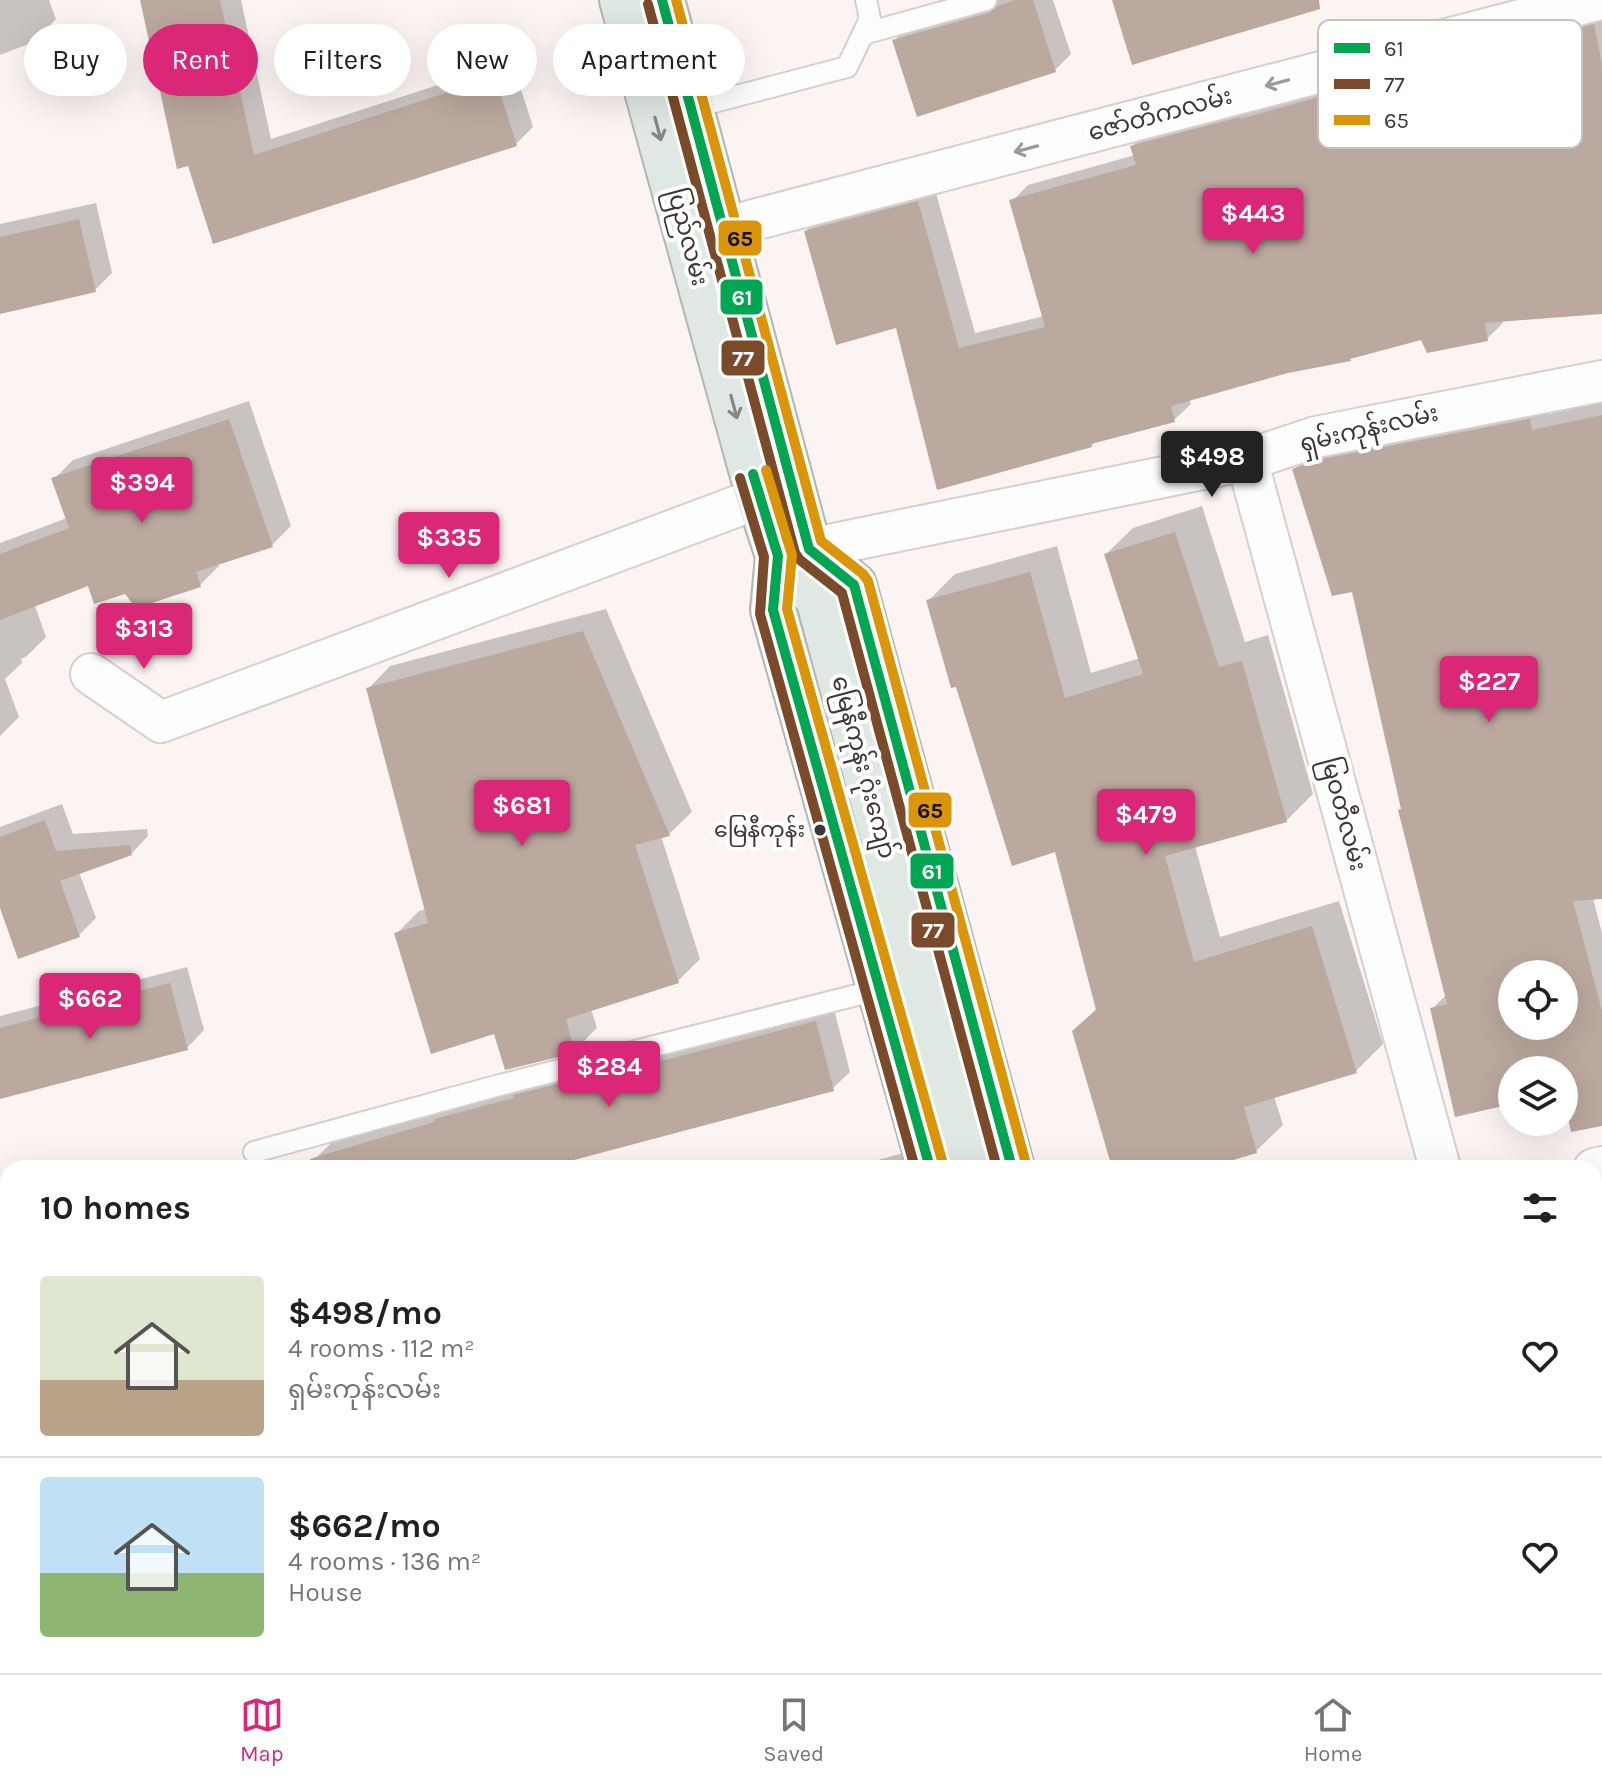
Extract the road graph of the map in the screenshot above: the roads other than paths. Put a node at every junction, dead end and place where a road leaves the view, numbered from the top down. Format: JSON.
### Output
{"nodes":[{"id":1,"x":622,"y":0,"type":"edge"},
{"id":2,"x":662,"y":0,"type":"edge"},
{"id":3,"x":866,"y":0,"type":"edge"},
{"id":4,"x":986,"y":0,"type":"edge"},
{"id":5,"x":1597,"y":0,"type":"edge"},
{"id":6,"x":1520,"y":20,"type":"edge"},
{"id":7,"x":863,"y":34,"type":"junction"},
{"id":8,"x":1318,"y":73,"type":"edge"},
{"id":9,"x":691,"y":108,"type":"junction"},
{"id":10,"x":723,"y":228,"type":"junction"},
{"id":11,"x":1602,"y":381,"type":"edge"},
{"id":12,"x":1247,"y":460,"type":"junction"},
{"id":13,"x":759,"y":498,"type":"junction"},
{"id":14,"x":793,"y":552,"type":"junction"},
{"id":15,"x":91,"y":674,"type":"dead end"},
{"id":16,"x":881,"y":989,"type":"junction"},
{"id":17,"x":254,"y":1152,"type":"dead end"},
{"id":18,"x":928,"y":1160,"type":"edge"},
{"id":19,"x":971,"y":1160,"type":"edge"},
{"id":20,"x":1010,"y":1160,"type":"edge"},
{"id":21,"x":1438,"y":1160,"type":"edge"}],
"edges":[{"from":1,"to":13,"type":"highway","name":"ပြည်လမ်း","one_way":true},
{"from":2,"to":9,"type":"highway","name":"ပြည်လမ်း"},
{"from":3,"to":7,"type":"lane"},
{"from":4,"to":7,"type":"lane"},
{"from":5,"to":6,"type":"street","name":"ဇော်တိကလမ်း","one_way":true},
{"from":7,"to":9,"type":"lane"},
{"from":8,"to":10,"type":"street","name":"ဇော်တိကလမ်း","one_way":true},
{"from":9,"to":10,"type":"highway","name":"ပြည်လမ်း"},
{"from":10,"to":14,"type":"highway","name":"ပြည်လမ်း"},
{"from":11,"to":12,"type":"street","name":"ရှမ်းကုန်းလမ်း"},
{"from":12,"to":14,"type":"street","name":"ရှမ်းကုန်းလမ်း"},
{"from":12,"to":21,"type":"street","name":"မြဝတီလမ်း"},
{"from":13,"to":14,"type":"highway","name":"ပြည်လမ်း"},
{"from":13,"to":15,"type":"street"},
{"from":14,"to":16,"type":"main road","name":"ပြည်လမ်း"},
{"from":14,"to":19,"type":"highway","name":"မြေနီကုန်း ဂုံးကျော်"},
{"from":14,"to":20,"type":"main road"},
{"from":16,"to":17,"type":"lane"},
{"from":16,"to":18,"type":"main road","name":"ပြည်လမ်း"}]}
